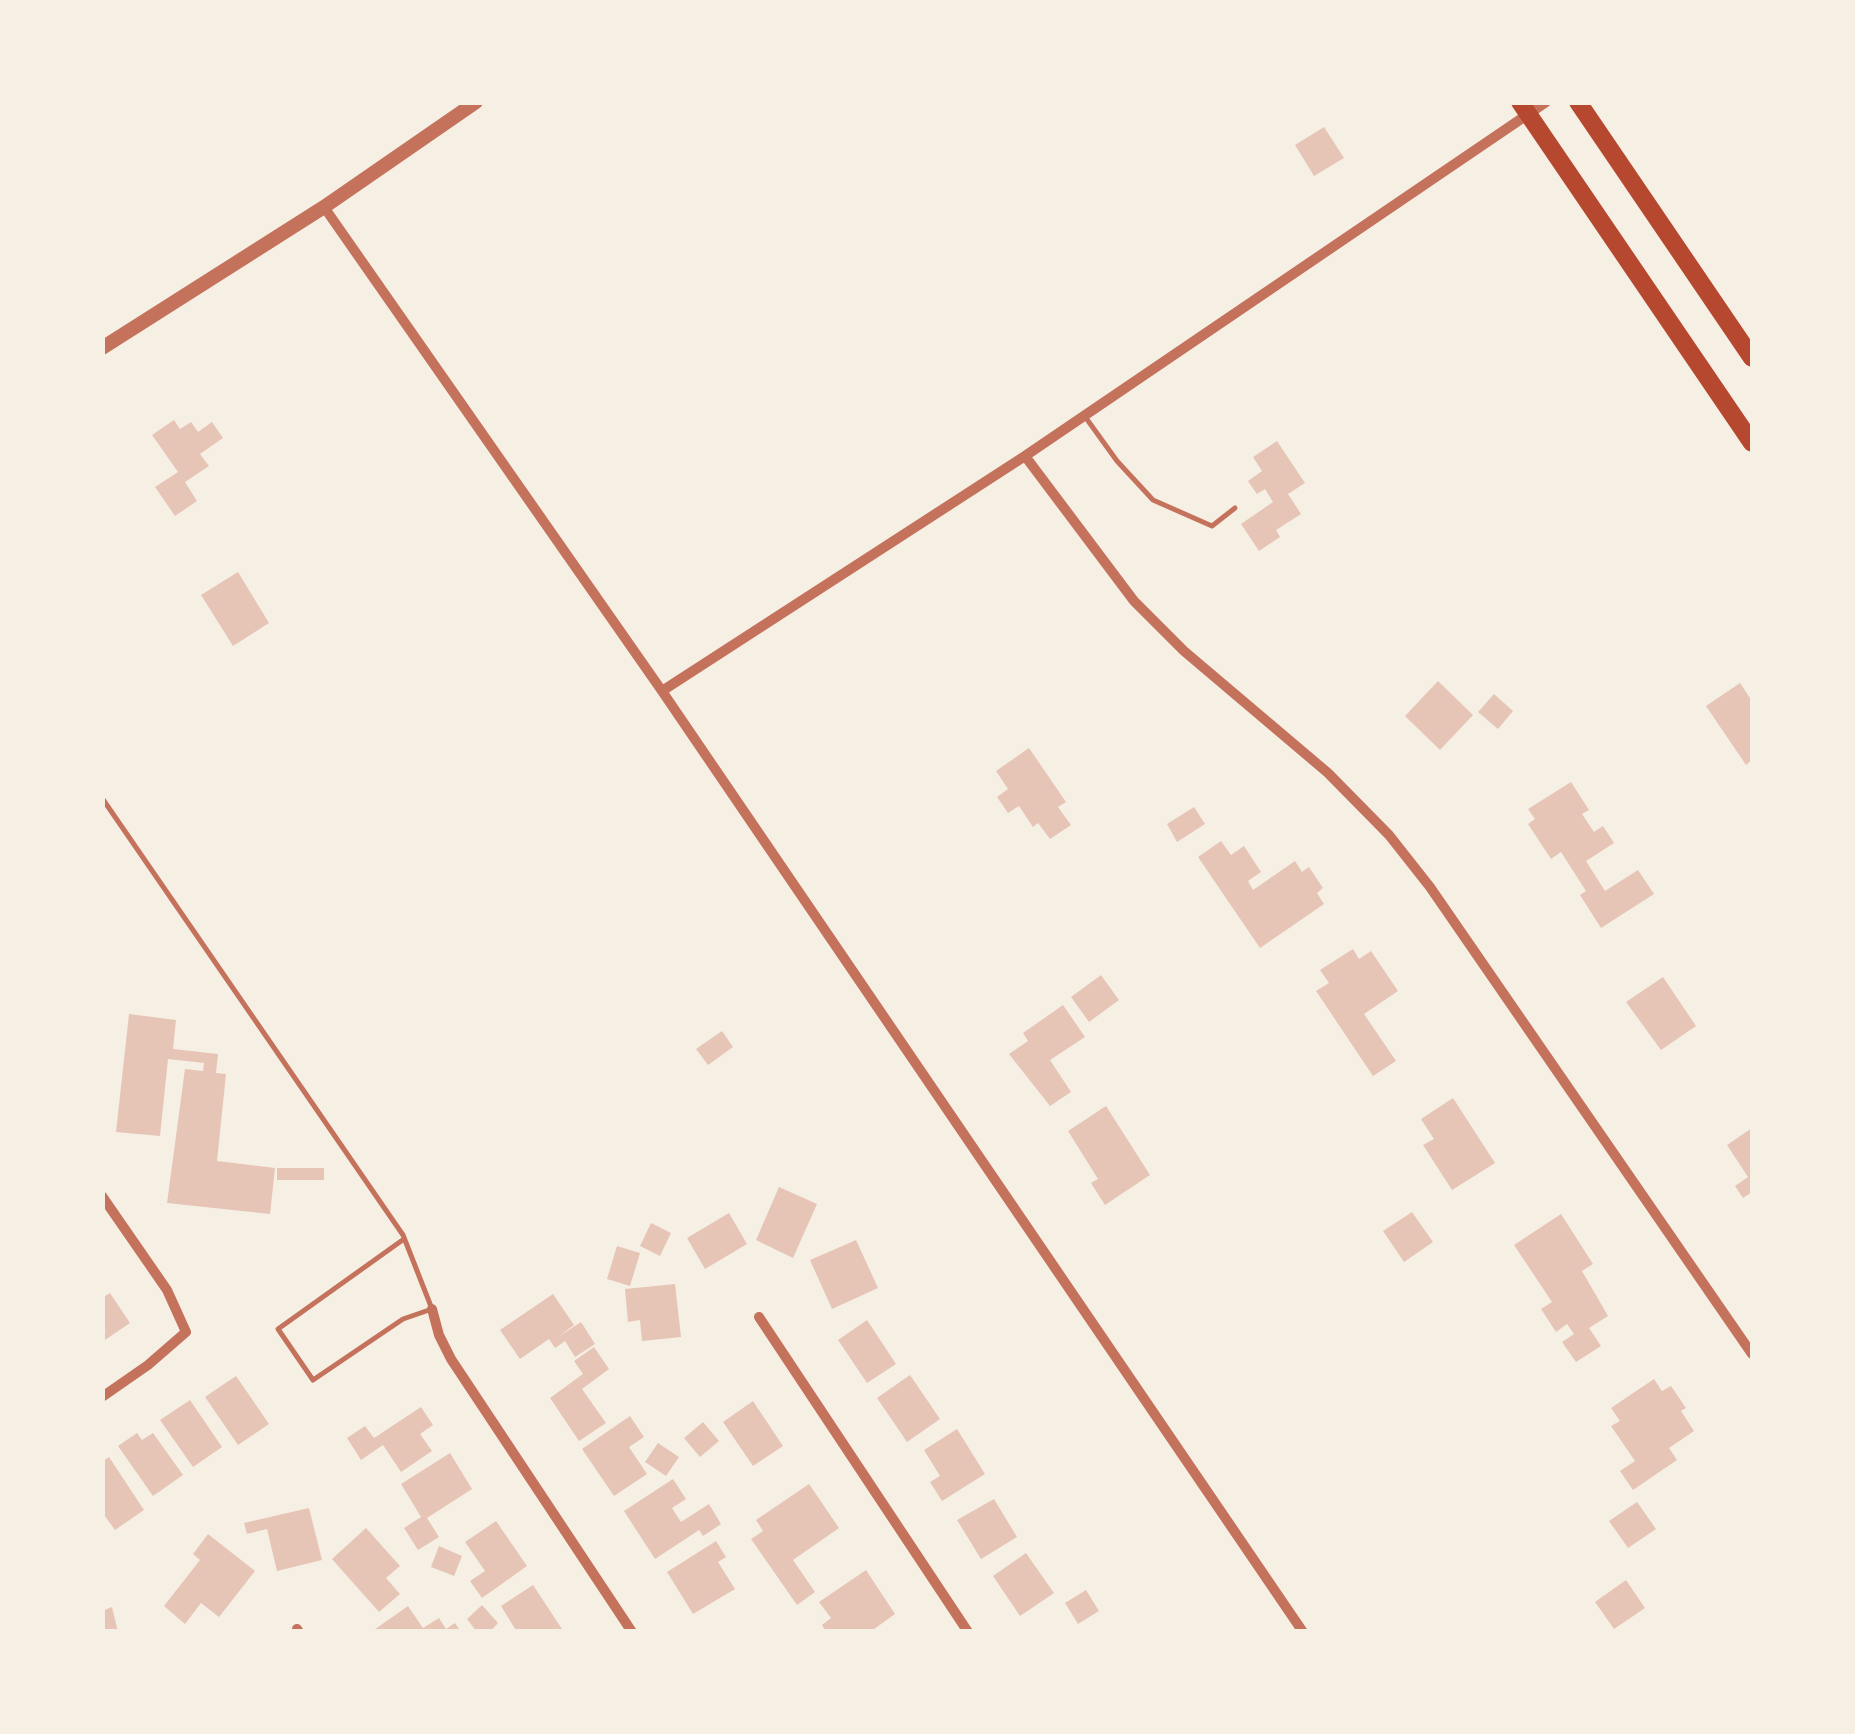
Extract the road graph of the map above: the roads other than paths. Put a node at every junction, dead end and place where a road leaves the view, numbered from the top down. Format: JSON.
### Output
{"nodes":[{"id":1,"x":476,"y":102,"type":"edge"},
{"id":2,"x":1546,"y":102,"type":"edge"},
{"id":3,"x":1578,"y":102,"type":"edge"},
{"id":4,"x":1524,"y":108,"type":"edge"},
{"id":5,"x":324,"y":207,"type":"junction"},
{"id":6,"x":102,"y":348,"type":"edge"},
{"id":7,"x":1752,"y":358,"type":"edge"},
{"id":8,"x":1085,"y":415,"type":"junction"},
{"id":9,"x":1752,"y":443,"type":"edge"},
{"id":10,"x":1025,"y":456,"type":"junction"},
{"id":11,"x":1235,"y":508,"type":"dead end"},
{"id":12,"x":662,"y":691,"type":"junction"},
{"id":13,"x":102,"y":798,"type":"edge"},
{"id":14,"x":102,"y":1196,"type":"edge"},
{"id":15,"x":404,"y":1238,"type":"junction"},
{"id":16,"x":432,"y":1309,"type":"junction"},
{"id":17,"x":759,"y":1317,"type":"dead end"},
{"id":18,"x":1752,"y":1354,"type":"edge"},
{"id":19,"x":102,"y":1397,"type":"edge"},
{"id":20,"x":632,"y":1632,"type":"edge"},
{"id":21,"x":968,"y":1632,"type":"edge"},
{"id":22,"x":1303,"y":1632,"type":"edge"}],
"edges":[{"from":1,"to":5,"type":"street"},
{"from":2,"to":4,"type":"street"},
{"from":3,"to":7,"type":"main road"},
{"from":4,"to":8,"type":"street"},
{"from":4,"to":9,"type":"main road"},
{"from":5,"to":6,"type":"street"},
{"from":5,"to":12,"type":"street"},
{"from":8,"to":10,"type":"street"},
{"from":8,"to":11,"type":"lane"},
{"from":10,"to":12,"type":"street"},
{"from":10,"to":18,"type":"street"},
{"from":12,"to":22,"type":"street"},
{"from":13,"to":15,"type":"lane"},
{"from":14,"to":19,"type":"street"},
{"from":15,"to":16,"type":"lane"},
{"from":15,"to":16,"type":"lane"},
{"from":16,"to":20,"type":"street"},
{"from":17,"to":21,"type":"street"}]}
